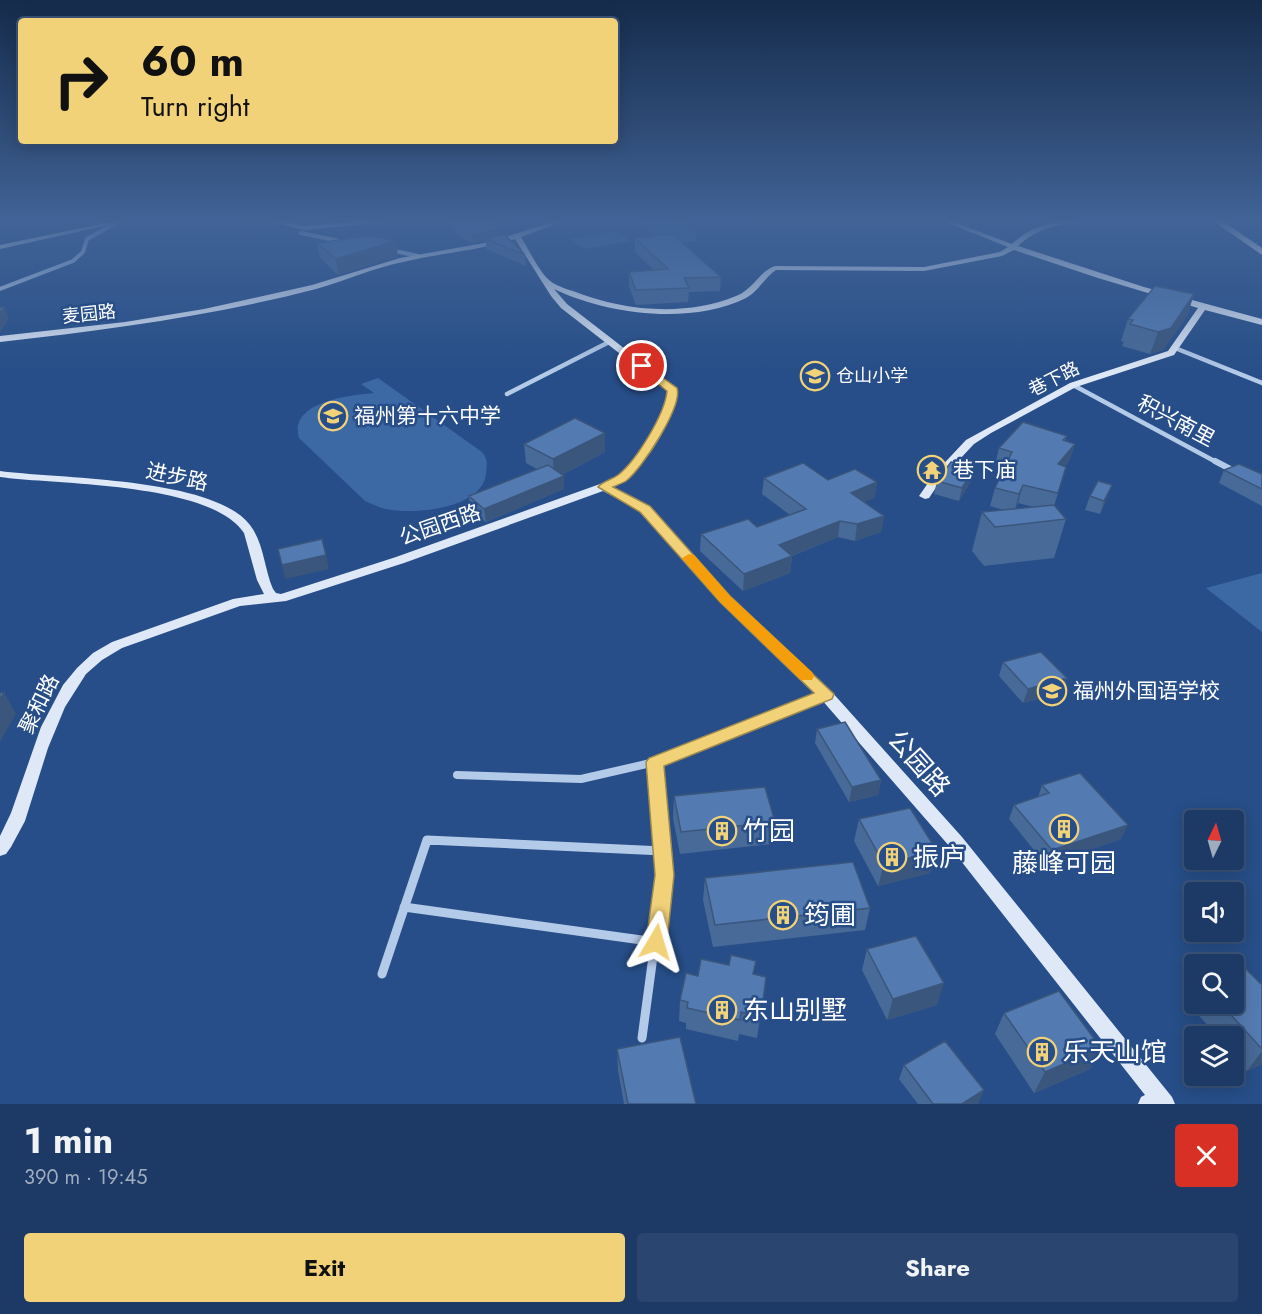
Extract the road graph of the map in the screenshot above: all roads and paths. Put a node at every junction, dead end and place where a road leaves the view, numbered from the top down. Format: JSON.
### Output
{"nodes":[{"id":1,"x":46,"y":272,"type":"edge"},
{"id":2,"x":366,"y":272,"type":"edge"},
{"id":3,"x":539,"y":272,"type":"edge"},
{"id":4,"x":769,"y":272,"type":"edge"},
{"id":5,"x":1097,"y":272,"type":"edge"},
{"id":6,"x":1106,"y":272,"type":"edge"},
{"id":7,"x":545,"y":281,"type":"junction"},
{"id":8,"x":0,"y":289,"type":"edge"},
{"id":9,"x":1204,"y":306,"type":"junction"},
{"id":10,"x":1262,"y":315,"type":"edge"},
{"id":11,"x":1262,"y":322,"type":"edge"},
{"id":12,"x":0,"y":339,"type":"edge"},
{"id":13,"x":610,"y":341,"type":"junction"},
{"id":14,"x":1174,"y":348,"type":"junction"},
{"id":15,"x":1262,"y":382,"type":"edge"},
{"id":16,"x":1073,"y":385,"type":"junction"},
{"id":17,"x":507,"y":394,"type":"dead end"},
{"id":18,"x":0,"y":474,"type":"edge"},
{"id":19,"x":1241,"y":475,"type":"edge"},
{"id":20,"x":604,"y":487,"type":"junction"},
{"id":21,"x":925,"y":496,"type":"dead end"},
{"id":22,"x":272,"y":597,"type":"junction"},
{"id":23,"x":826,"y":694,"type":"junction"},
{"id":24,"x":655,"y":762,"type":"junction"},
{"id":25,"x":457,"y":775,"type":"dead end"},
{"id":26,"x":0,"y":849,"type":"edge"},
{"id":27,"x":663,"y":851,"type":"junction"},
{"id":28,"x":404,"y":907,"type":"junction"},
{"id":29,"x":656,"y":942,"type":"junction"},
{"id":30,"x":382,"y":974,"type":"dead end"},
{"id":31,"x":642,"y":1038,"type":"dead end"},
{"id":32,"x":1157,"y":1102,"type":"edge"}],
"edges":[{"from":1,"to":8,"type":"street"},
{"from":2,"to":12,"type":"street","name":"麦园路"},
{"from":3,"to":7,"type":"street"},
{"from":4,"to":7,"type":"street"},
{"from":5,"to":9,"type":"street"},
{"from":6,"to":10,"type":"street"},
{"from":7,"to":13,"type":"street"},
{"from":9,"to":11,"type":"street"},
{"from":9,"to":14,"type":"street","name":"巷下路"},
{"from":13,"to":17,"type":"street"},
{"from":13,"to":20,"type":"street","name":"公园西路"},
{"from":14,"to":15,"type":"street"},
{"from":14,"to":16,"type":"street","name":"巷下路"},
{"from":16,"to":19,"type":"street","name":"积兴南里"},
{"from":16,"to":21,"type":"street","name":"巷下路"},
{"from":18,"to":22,"type":"street","name":"进步路"},
{"from":20,"to":22,"type":"street","name":"公园西路"},
{"from":20,"to":23,"type":"street","name":"公园路"},
{"from":22,"to":26,"type":"street","name":"聚和路"},
{"from":23,"to":24,"type":"street"},
{"from":23,"to":32,"type":"street","name":"公园路"},
{"from":24,"to":25,"type":"street"},
{"from":24,"to":27,"type":"street"},
{"from":27,"to":28,"type":"street"},
{"from":27,"to":29,"type":"street"},
{"from":28,"to":29,"type":"street"},
{"from":28,"to":30,"type":"street"},
{"from":29,"to":31,"type":"street"}]}
